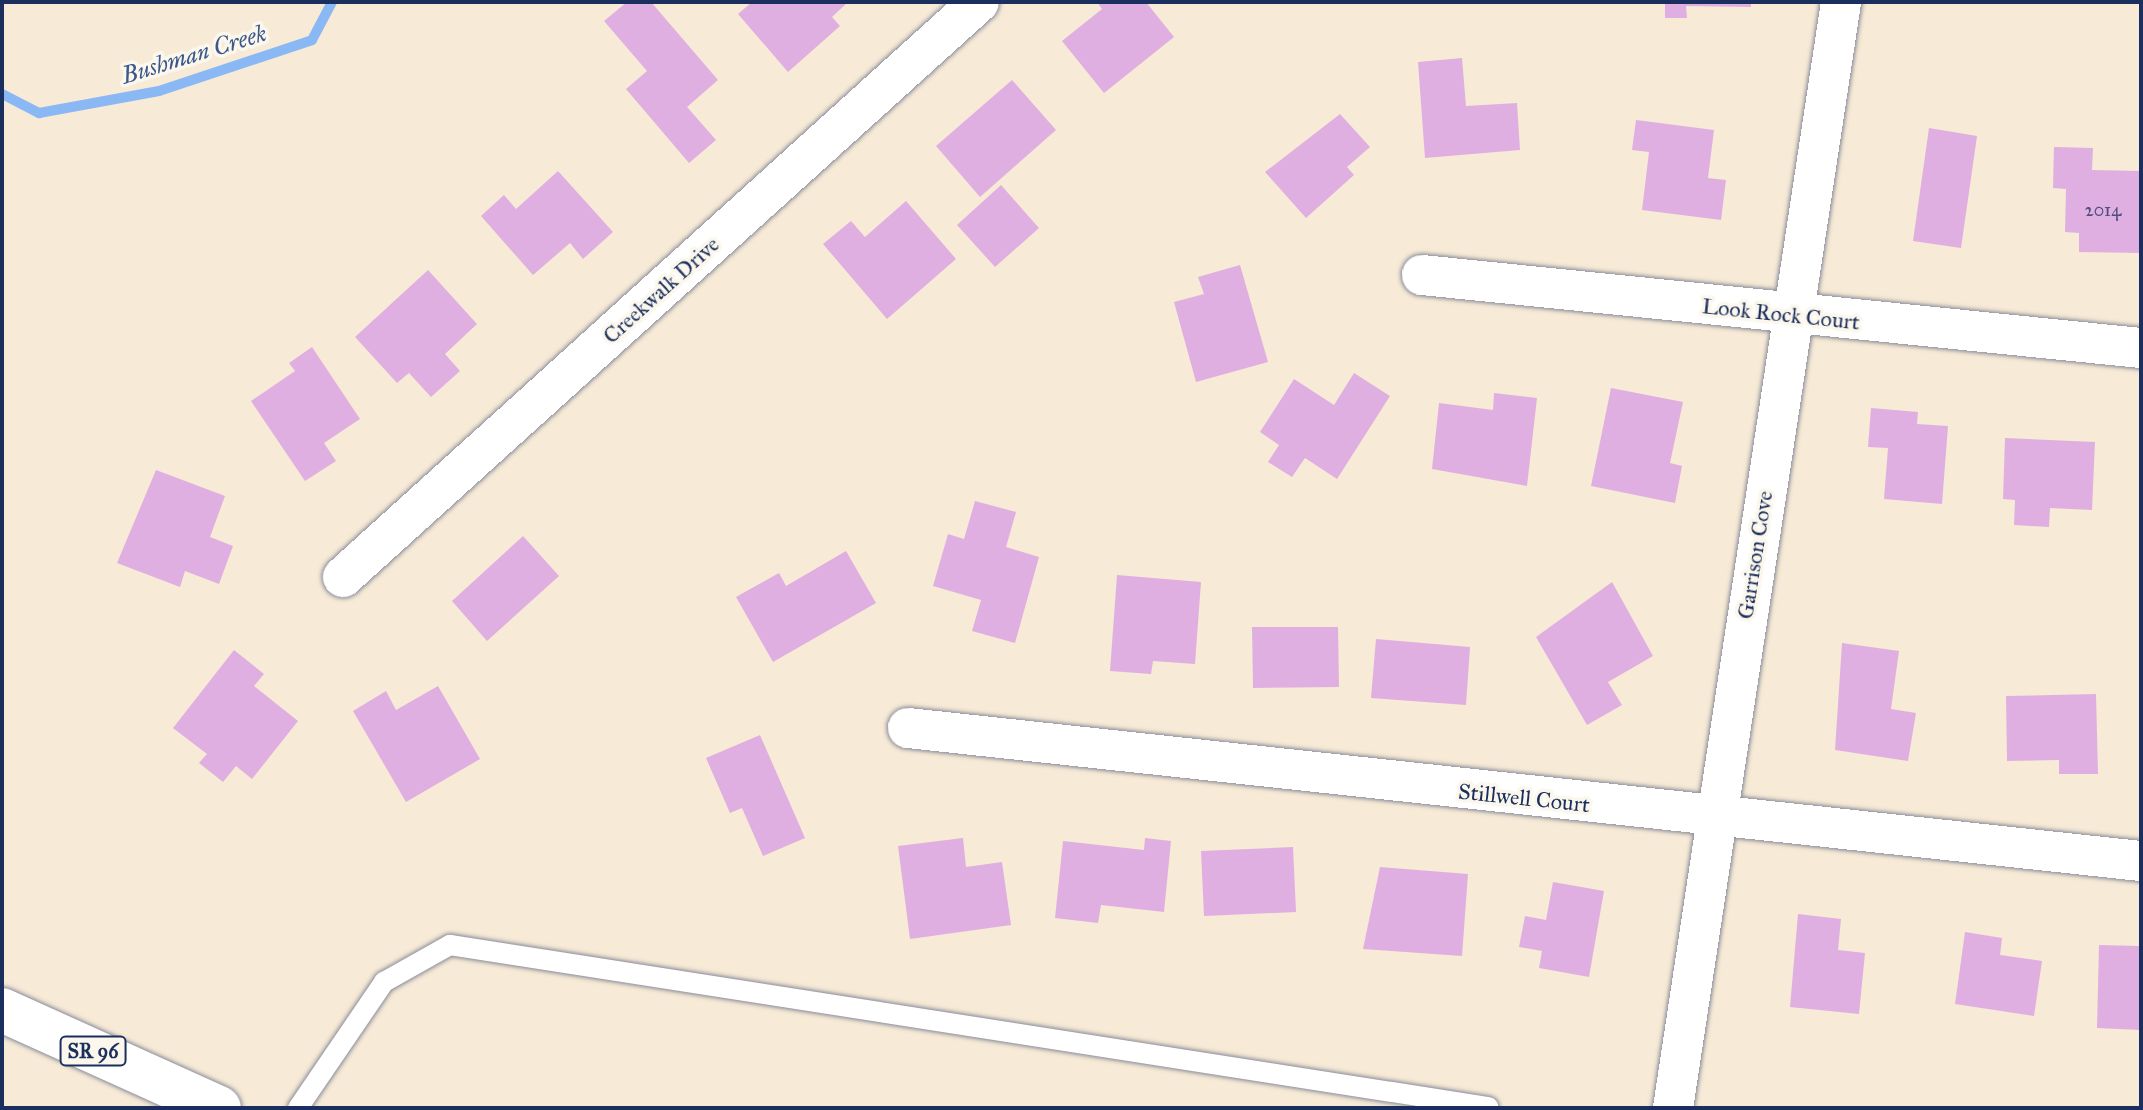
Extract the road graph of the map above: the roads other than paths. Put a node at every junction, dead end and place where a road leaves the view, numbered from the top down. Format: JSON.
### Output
{"nodes":[{"id":1,"x":979,"y":2,"type":"edge"},
{"id":2,"x":1841,"y":2,"type":"edge"},
{"id":3,"x":1422,"y":275,"type":"dead end"},
{"id":4,"x":1790,"y":316,"type":"junction"},
{"id":5,"x":2141,"y":348,"type":"edge"},
{"id":6,"x":343,"y":577,"type":"dead end"},
{"id":7,"x":908,"y":728,"type":"dead end"},
{"id":8,"x":1713,"y":819,"type":"junction"},
{"id":9,"x":2141,"y":861,"type":"edge"},
{"id":10,"x":2,"y":1010,"type":"edge"},
{"id":11,"x":1488,"y":1107,"type":"edge"},
{"id":12,"x":219,"y":1108,"type":"edge"},
{"id":13,"x":298,"y":1108,"type":"edge"},
{"id":14,"x":1673,"y":1108,"type":"edge"}],
"edges":[{"from":1,"to":6,"type":"street","name":"Creekwalk Drive"},
{"from":2,"to":4,"type":"street","name":"Garrison Cove"},
{"from":3,"to":4,"type":"street","name":"Look Rock Court"},
{"from":4,"to":5,"type":"street","name":"Look Rock Court"},
{"from":4,"to":8,"type":"street","name":"Garrison Cove"},
{"from":7,"to":8,"type":"street","name":"Stillwell Court"},
{"from":8,"to":9,"type":"street","name":"Stillwell Court"},
{"from":8,"to":14,"type":"street","name":"Garrison Cove"},
{"from":10,"to":12,"type":"main road","number":"SR 96"},
{"from":11,"to":13,"type":"lane"}]}
